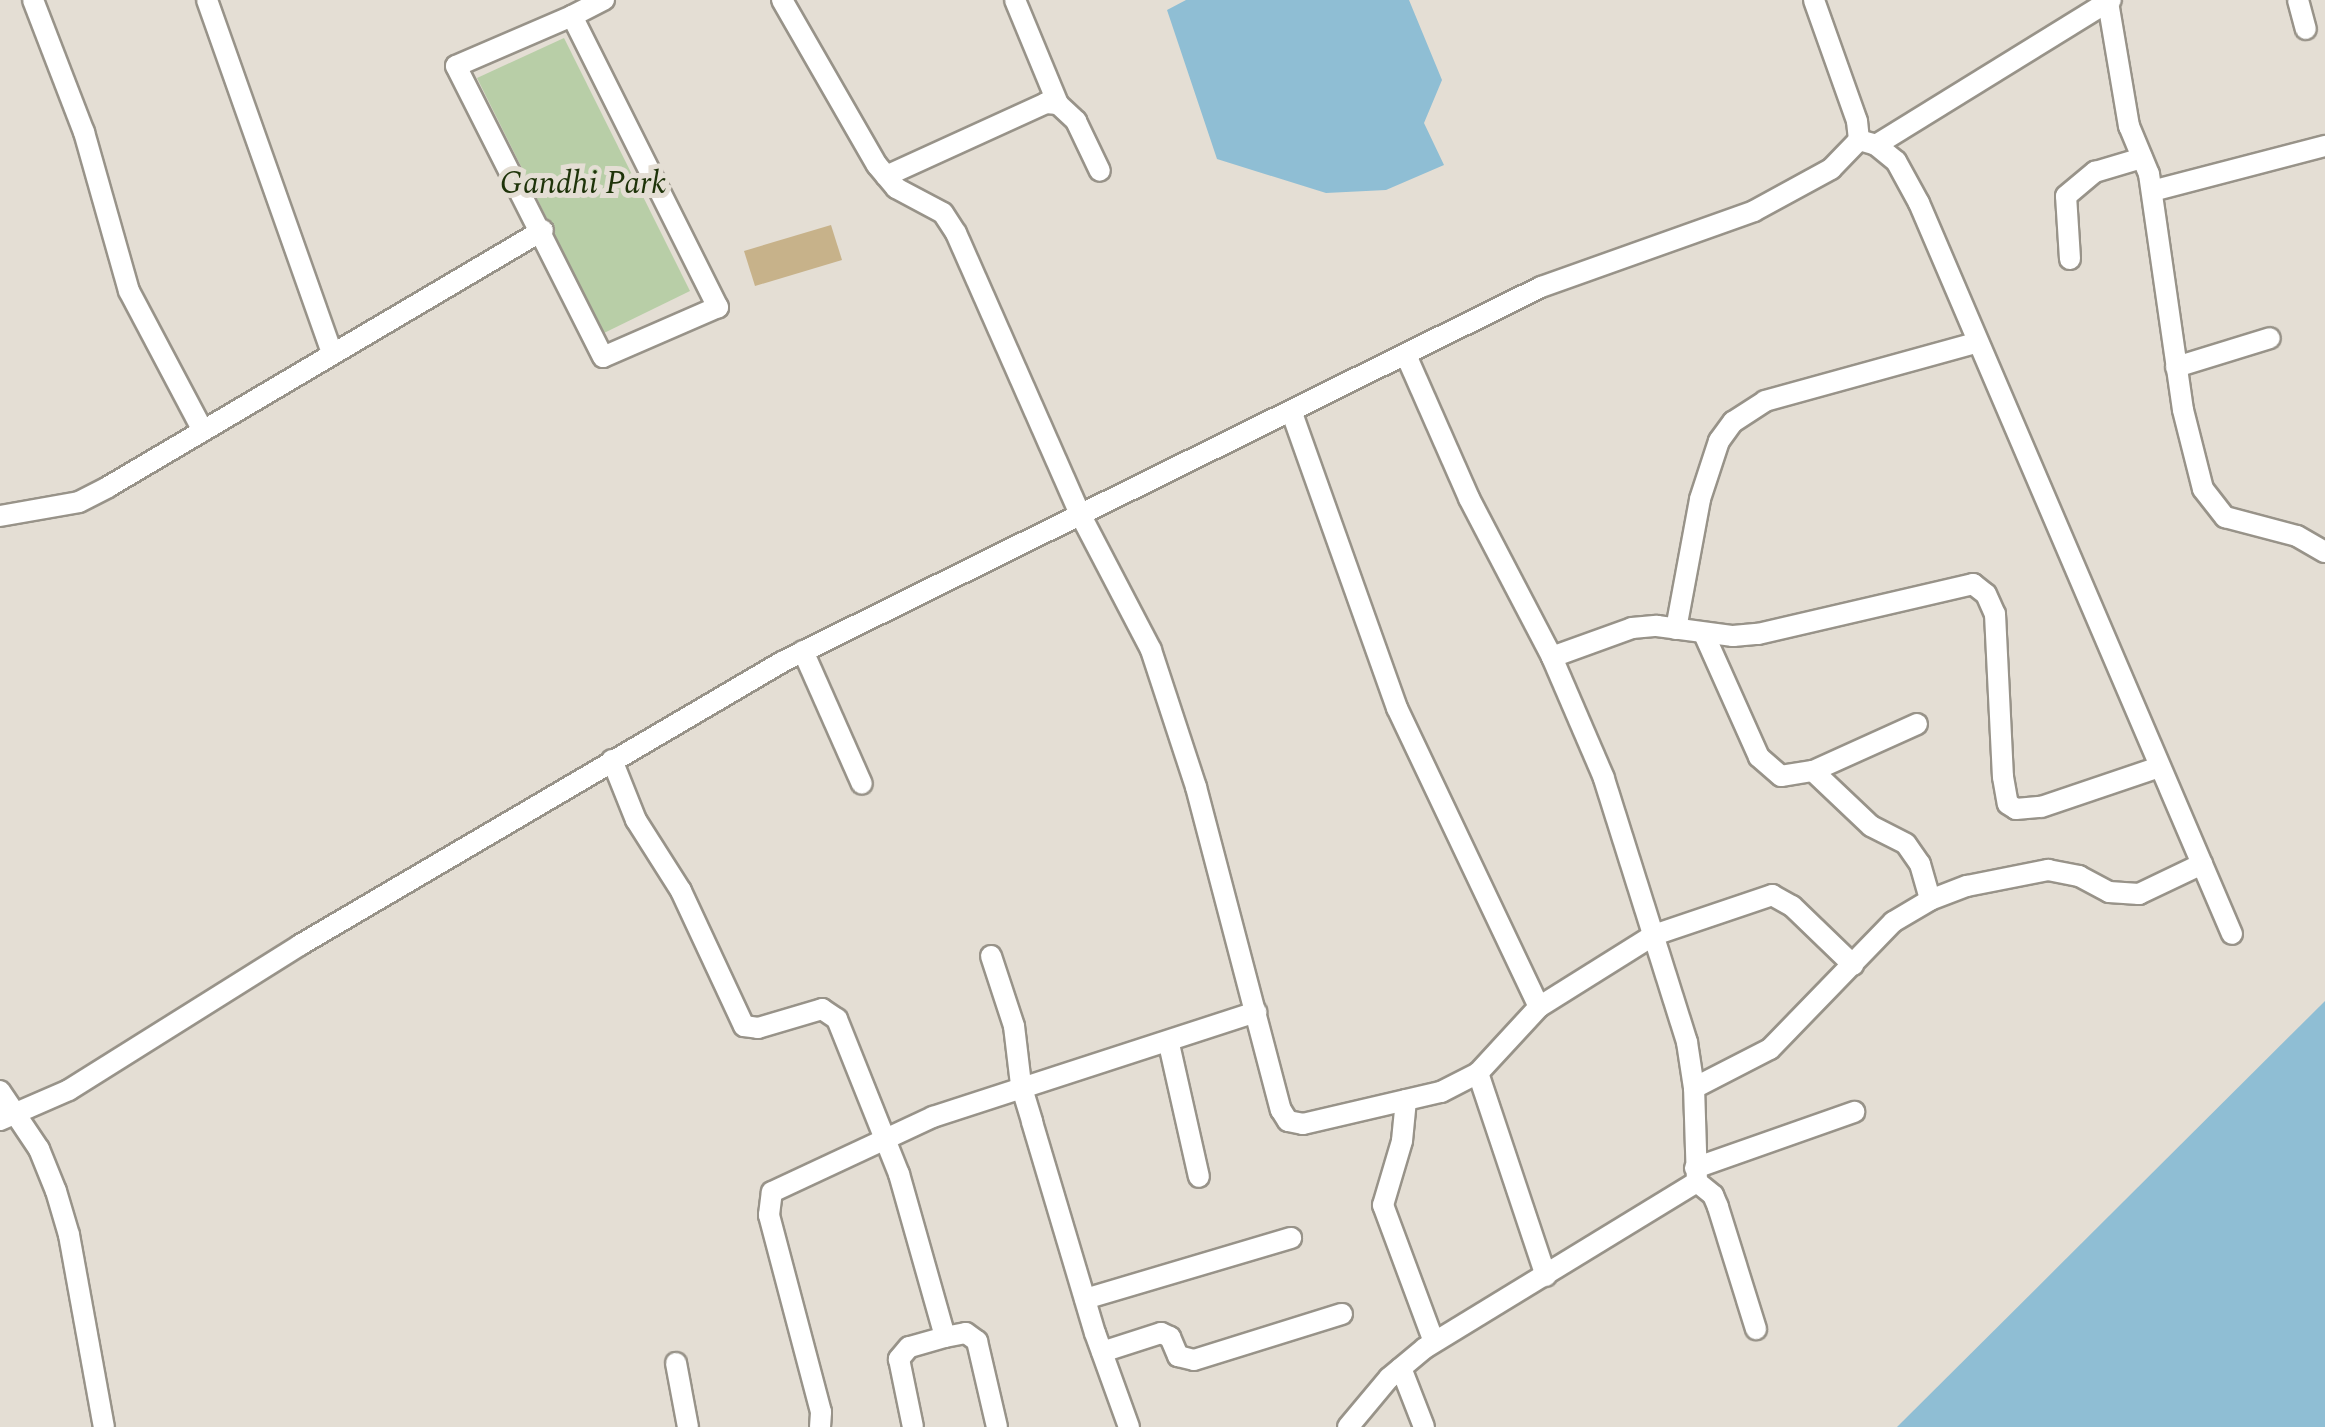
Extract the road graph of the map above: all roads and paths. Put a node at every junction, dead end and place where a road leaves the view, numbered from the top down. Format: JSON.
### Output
{"nodes":[{"id":1,"x":33,"y":0,"type":"edge"},
{"id":2,"x":207,"y":0,"type":"edge"},
{"id":3,"x":604,"y":0,"type":"edge"},
{"id":4,"x":782,"y":0,"type":"edge"},
{"id":5,"x":1015,"y":0,"type":"edge"},
{"id":6,"x":1814,"y":0,"type":"edge"},
{"id":7,"x":2298,"y":0,"type":"edge"},
{"id":8,"x":2110,"y":1,"type":"edge"},
{"id":9,"x":572,"y":16,"type":"junction"},
{"id":10,"x":2306,"y":29,"type":"dead end"},
{"id":11,"x":1058,"y":104,"type":"junction"},
{"id":12,"x":1867,"y":143,"type":"junction"},
{"id":13,"x":2325,"y":146,"type":"edge"},
{"id":14,"x":2142,"y":158,"type":"junction"},
{"id":15,"x":1100,"y":171,"type":"dead end"},
{"id":16,"x":886,"y":176,"type":"junction"},
{"id":17,"x":2152,"y":191,"type":"junction"},
{"id":18,"x":542,"y":230,"type":"junction"},
{"id":19,"x":2070,"y":259,"type":"dead end"},
{"id":20,"x":2270,"y":338,"type":"dead end"},
{"id":21,"x":1975,"y":342,"type":"junction"},
{"id":22,"x":332,"y":354,"type":"junction"},
{"id":23,"x":1406,"y":356,"type":"junction"},
{"id":24,"x":2176,"y":366,"type":"junction"},
{"id":25,"x":1291,"y":411,"type":"junction"},
{"id":26,"x":203,"y":431,"type":"junction"},
{"id":27,"x":1080,"y":514,"type":"junction"},
{"id":28,"x":0,"y":516,"type":"edge"},
{"id":29,"x":2325,"y":552,"type":"edge"},
{"id":30,"x":1676,"y":629,"type":"junction"},
{"id":31,"x":1704,"y":634,"type":"junction"},
{"id":32,"x":803,"y":651,"type":"junction"},
{"id":33,"x":1552,"y":657,"type":"junction"},
{"id":34,"x":1917,"y":724,"type":"dead end"},
{"id":35,"x":612,"y":760,"type":"junction"},
{"id":36,"x":2159,"y":767,"type":"junction"},
{"id":37,"x":1813,"y":771,"type":"junction"},
{"id":38,"x":862,"y":784,"type":"dead end"},
{"id":39,"x":2202,"y":864,"type":"junction"},
{"id":40,"x":1930,"y":900,"type":"junction"},
{"id":41,"x":2232,"y":934,"type":"dead end"},
{"id":42,"x":1654,"y":935,"type":"junction"},
{"id":43,"x":992,"y":956,"type":"dead end"},
{"id":44,"x":1853,"y":965,"type":"junction"},
{"id":45,"x":1539,"y":1008,"type":"junction"},
{"id":46,"x":1256,"y":1012,"type":"junction"},
{"id":47,"x":1170,"y":1044,"type":"junction"},
{"id":48,"x":1478,"y":1073,"type":"junction"},
{"id":49,"x":1021,"y":1085,"type":"junction"},
{"id":50,"x":1694,"y":1088,"type":"junction"},
{"id":51,"x":0,"y":1091,"type":"edge"},
{"id":52,"x":1406,"y":1100,"type":"junction"},
{"id":53,"x":1854,"y":1112,"type":"dead end"},
{"id":54,"x":9,"y":1116,"type":"edge"},
{"id":55,"x":885,"y":1137,"type":"junction"},
{"id":56,"x":1696,"y":1175,"type":"junction"},
{"id":57,"x":1199,"y":1178,"type":"dead end"},
{"id":58,"x":1292,"y":1238,"type":"dead end"},
{"id":59,"x":1546,"y":1276,"type":"junction"},
{"id":60,"x":1085,"y":1299,"type":"junction"},
{"id":61,"x":1342,"y":1314,"type":"dead end"},
{"id":62,"x":1756,"y":1329,"type":"dead end"},
{"id":63,"x":944,"y":1337,"type":"junction"},
{"id":64,"x":1434,"y":1342,"type":"junction"},
{"id":65,"x":1102,"y":1352,"type":"junction"},
{"id":66,"x":676,"y":1363,"type":"dead end"},
{"id":67,"x":1401,"y":1368,"type":"junction"},
{"id":68,"x":104,"y":1427,"type":"edge"},
{"id":69,"x":688,"y":1427,"type":"edge"},
{"id":70,"x":820,"y":1427,"type":"edge"},
{"id":71,"x":913,"y":1427,"type":"edge"},
{"id":72,"x":997,"y":1427,"type":"edge"},
{"id":73,"x":1129,"y":1427,"type":"edge"},
{"id":74,"x":1348,"y":1427,"type":"edge"},
{"id":75,"x":1424,"y":1427,"type":"edge"}],
"edges":[{"from":1,"to":26,"type":"street"},
{"from":2,"to":22,"type":"street"},
{"from":3,"to":9,"type":"street"},
{"from":4,"to":16,"type":"street"},
{"from":5,"to":11,"type":"street"},
{"from":6,"to":12,"type":"street"},
{"from":7,"to":10,"type":"street"},
{"from":8,"to":12,"type":"street"},
{"from":8,"to":14,"type":"street"},
{"from":9,"to":18,"type":"street"},
{"from":9,"to":18,"type":"street"},
{"from":11,"to":15,"type":"street"},
{"from":11,"to":16,"type":"street"},
{"from":12,"to":21,"type":"street"},
{"from":12,"to":23,"type":"street"},
{"from":13,"to":17,"type":"street"},
{"from":14,"to":17,"type":"street"},
{"from":14,"to":19,"type":"street"},
{"from":16,"to":27,"type":"street"},
{"from":17,"to":24,"type":"street"},
{"from":18,"to":22,"type":"street"},
{"from":20,"to":24,"type":"street"},
{"from":21,"to":30,"type":"street"},
{"from":21,"to":36,"type":"street"},
{"from":22,"to":26,"type":"street"},
{"from":23,"to":25,"type":"street"},
{"from":23,"to":33,"type":"street"},
{"from":24,"to":29,"type":"street"},
{"from":25,"to":27,"type":"street"},
{"from":25,"to":45,"type":"street"},
{"from":26,"to":28,"type":"street"},
{"from":27,"to":32,"type":"street"},
{"from":27,"to":46,"type":"street"},
{"from":30,"to":31,"type":"street"},
{"from":30,"to":33,"type":"street"},
{"from":31,"to":36,"type":"street"},
{"from":31,"to":37,"type":"street"},
{"from":32,"to":35,"type":"street"},
{"from":32,"to":38,"type":"street"},
{"from":33,"to":42,"type":"street"},
{"from":34,"to":37,"type":"street"},
{"from":35,"to":54,"type":"street"},
{"from":35,"to":55,"type":"street"},
{"from":36,"to":39,"type":"street"},
{"from":37,"to":40,"type":"street"},
{"from":39,"to":40,"type":"street"},
{"from":39,"to":41,"type":"street"},
{"from":40,"to":44,"type":"street"},
{"from":42,"to":44,"type":"street"},
{"from":42,"to":45,"type":"street"},
{"from":42,"to":50,"type":"street"},
{"from":43,"to":49,"type":"street"},
{"from":44,"to":50,"type":"street"},
{"from":45,"to":48,"type":"street"},
{"from":46,"to":47,"type":"street"},
{"from":46,"to":52,"type":"street"},
{"from":47,"to":49,"type":"street"},
{"from":47,"to":57,"type":"street"},
{"from":48,"to":52,"type":"street"},
{"from":48,"to":59,"type":"street"},
{"from":49,"to":55,"type":"street"},
{"from":49,"to":60,"type":"street"},
{"from":50,"to":56,"type":"street"},
{"from":51,"to":54,"type":"street"},
{"from":52,"to":64,"type":"street"},
{"from":53,"to":56,"type":"street"},
{"from":54,"to":68,"type":"street"},
{"from":55,"to":63,"type":"street"},
{"from":55,"to":70,"type":"street"},
{"from":56,"to":59,"type":"street"},
{"from":56,"to":62,"type":"street"},
{"from":58,"to":60,"type":"street"},
{"from":59,"to":64,"type":"street"},
{"from":60,"to":65,"type":"street"},
{"from":61,"to":65,"type":"street"},
{"from":63,"to":71,"type":"street"},
{"from":63,"to":72,"type":"street"},
{"from":64,"to":67,"type":"street"},
{"from":65,"to":73,"type":"street"},
{"from":66,"to":69,"type":"street"},
{"from":67,"to":74,"type":"street"},
{"from":67,"to":75,"type":"street"}]}
